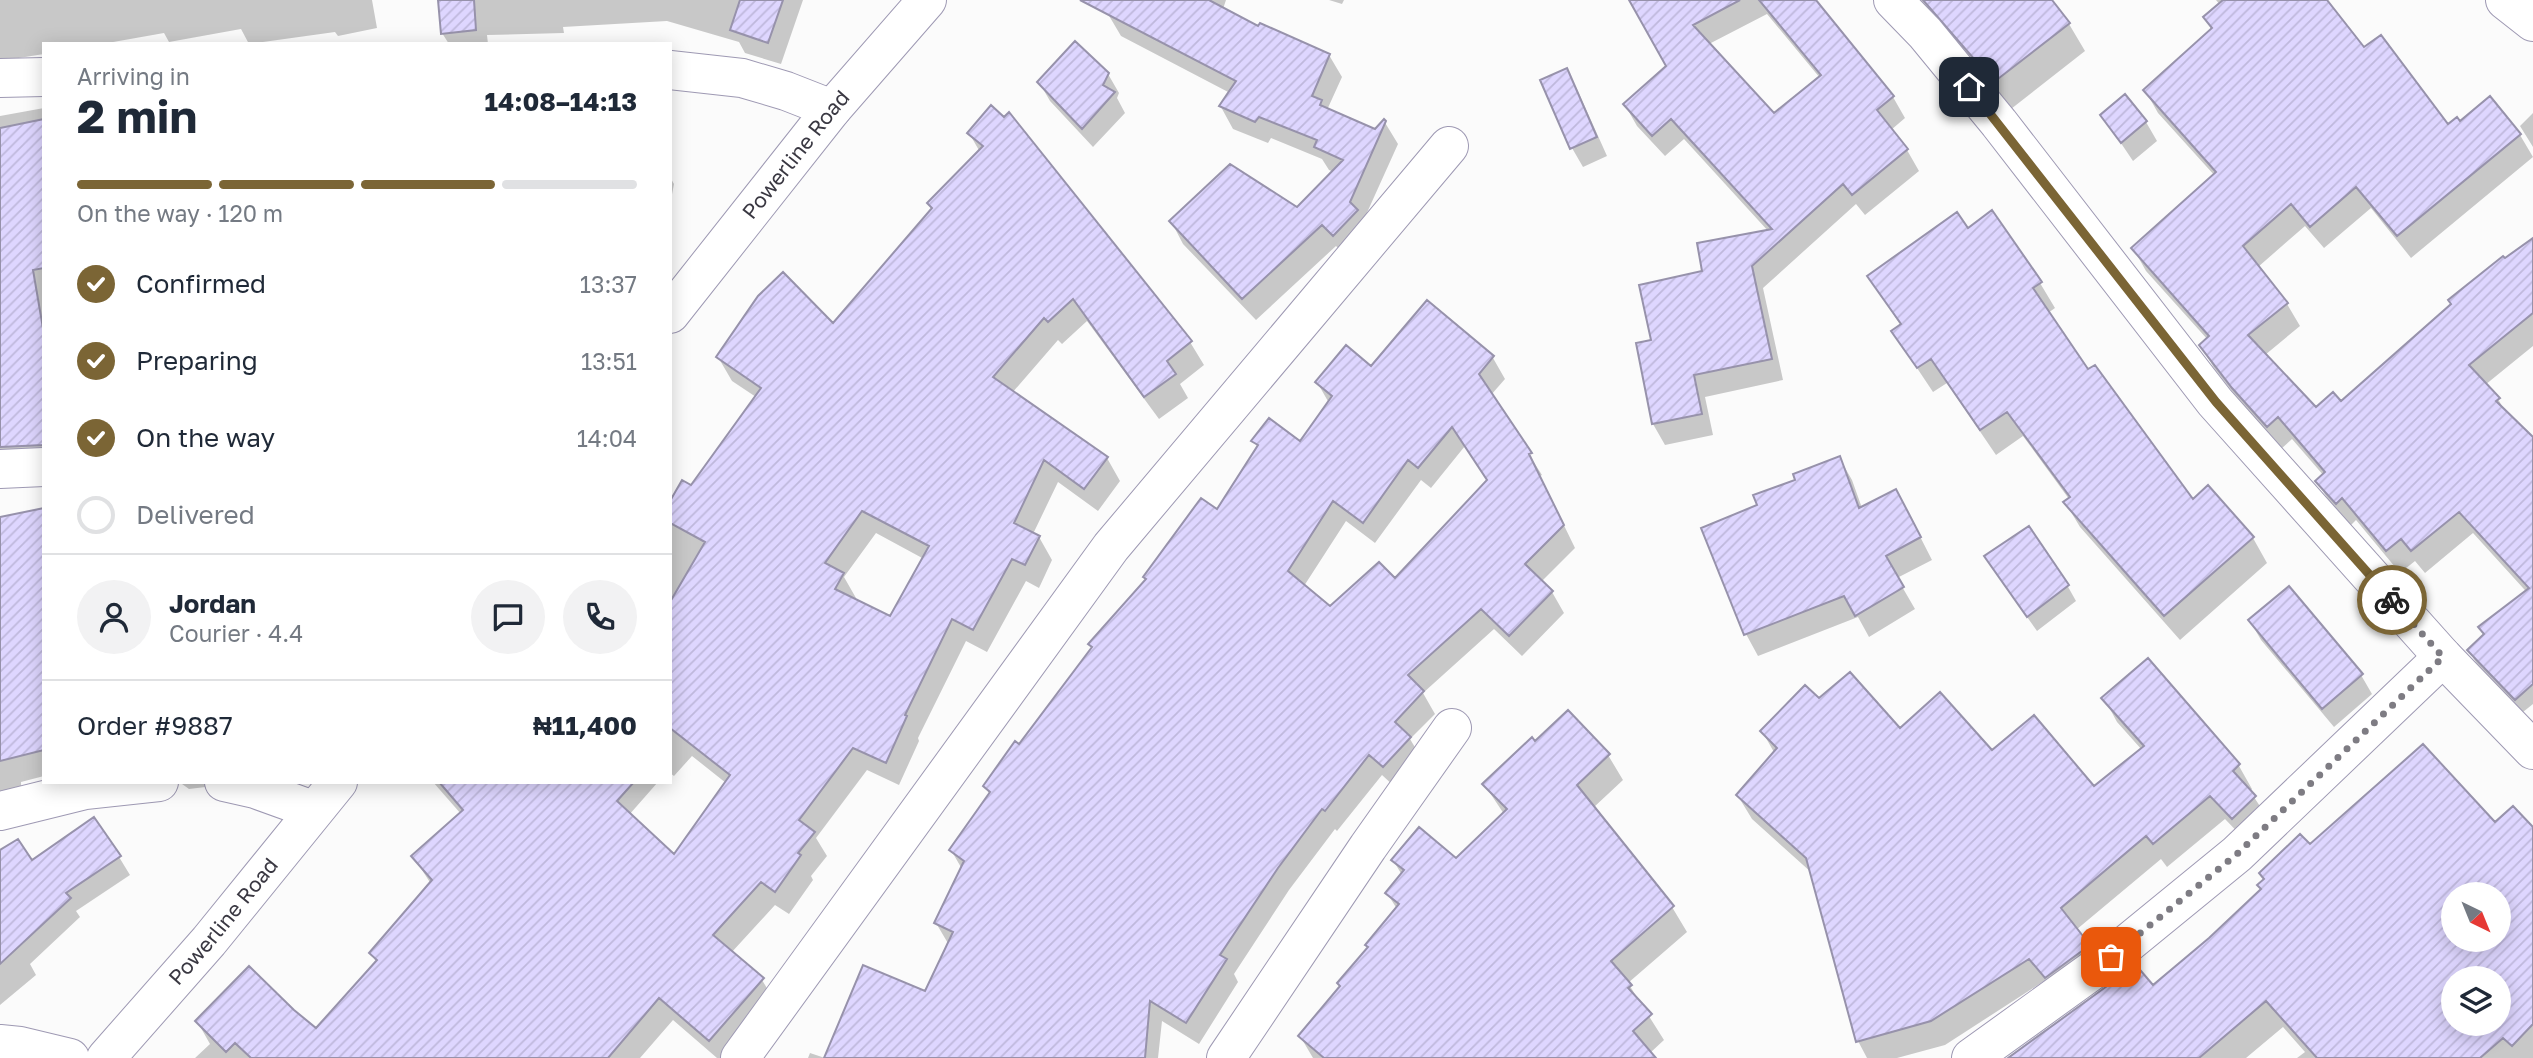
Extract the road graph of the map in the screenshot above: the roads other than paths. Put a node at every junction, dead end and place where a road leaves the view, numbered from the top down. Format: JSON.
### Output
{"nodes":[{"id":1,"x":927,"y":0,"type":"edge"},
{"id":2,"x":1894,"y":0,"type":"edge"},
{"id":3,"x":2505,"y":0,"type":"edge"},
{"id":4,"x":2533,"y":22,"type":"edge"},
{"id":5,"x":672,"y":70,"type":"edge"},
{"id":6,"x":42,"y":77,"type":"edge"},
{"id":7,"x":0,"y":78,"type":"edge"},
{"id":8,"x":832,"y":109,"type":"junction"},
{"id":9,"x":1450,"y":146,"type":"dead end"},
{"id":10,"x":672,"y":311,"type":"edge"},
{"id":11,"x":42,"y":467,"type":"edge"},
{"id":12,"x":0,"y":469,"type":"edge"},
{"id":13,"x":2443,"y":657,"type":"junction"},
{"id":14,"x":1452,"y":728,"type":"dead end"},
{"id":15,"x":2533,"y":750,"type":"edge"},
{"id":16,"x":140,"y":784,"type":"edge"},
{"id":17,"x":233,"y":784,"type":"edge"},
{"id":18,"x":326,"y":796,"type":"edge"},
{"id":19,"x":0,"y":811,"type":"edge"},
{"id":20,"x":0,"y":1044,"type":"edge"},
{"id":21,"x":70,"y":1058,"type":"edge"},
{"id":22,"x":106,"y":1058,"type":"edge"},
{"id":23,"x":740,"y":1058,"type":"edge"},
{"id":24,"x":1226,"y":1058,"type":"edge"},
{"id":25,"x":1971,"y":1058,"type":"edge"}],
"edges":[{"from":1,"to":8,"type":"street","name":"Powerline Road"},
{"from":2,"to":13,"type":"street"},
{"from":3,"to":4,"type":"street"},
{"from":5,"to":8,"type":"street"},
{"from":6,"to":7,"type":"street"},
{"from":8,"to":10,"type":"street","name":"Powerline Road"},
{"from":9,"to":23,"type":"street"},
{"from":11,"to":12,"type":"street"},
{"from":13,"to":15,"type":"street"},
{"from":13,"to":25,"type":"street"},
{"from":14,"to":24,"type":"street"},
{"from":16,"to":19,"type":"street"},
{"from":17,"to":18,"type":"street"},
{"from":18,"to":22,"type":"street","name":"Powerline Road"},
{"from":20,"to":21,"type":"street"}]}
